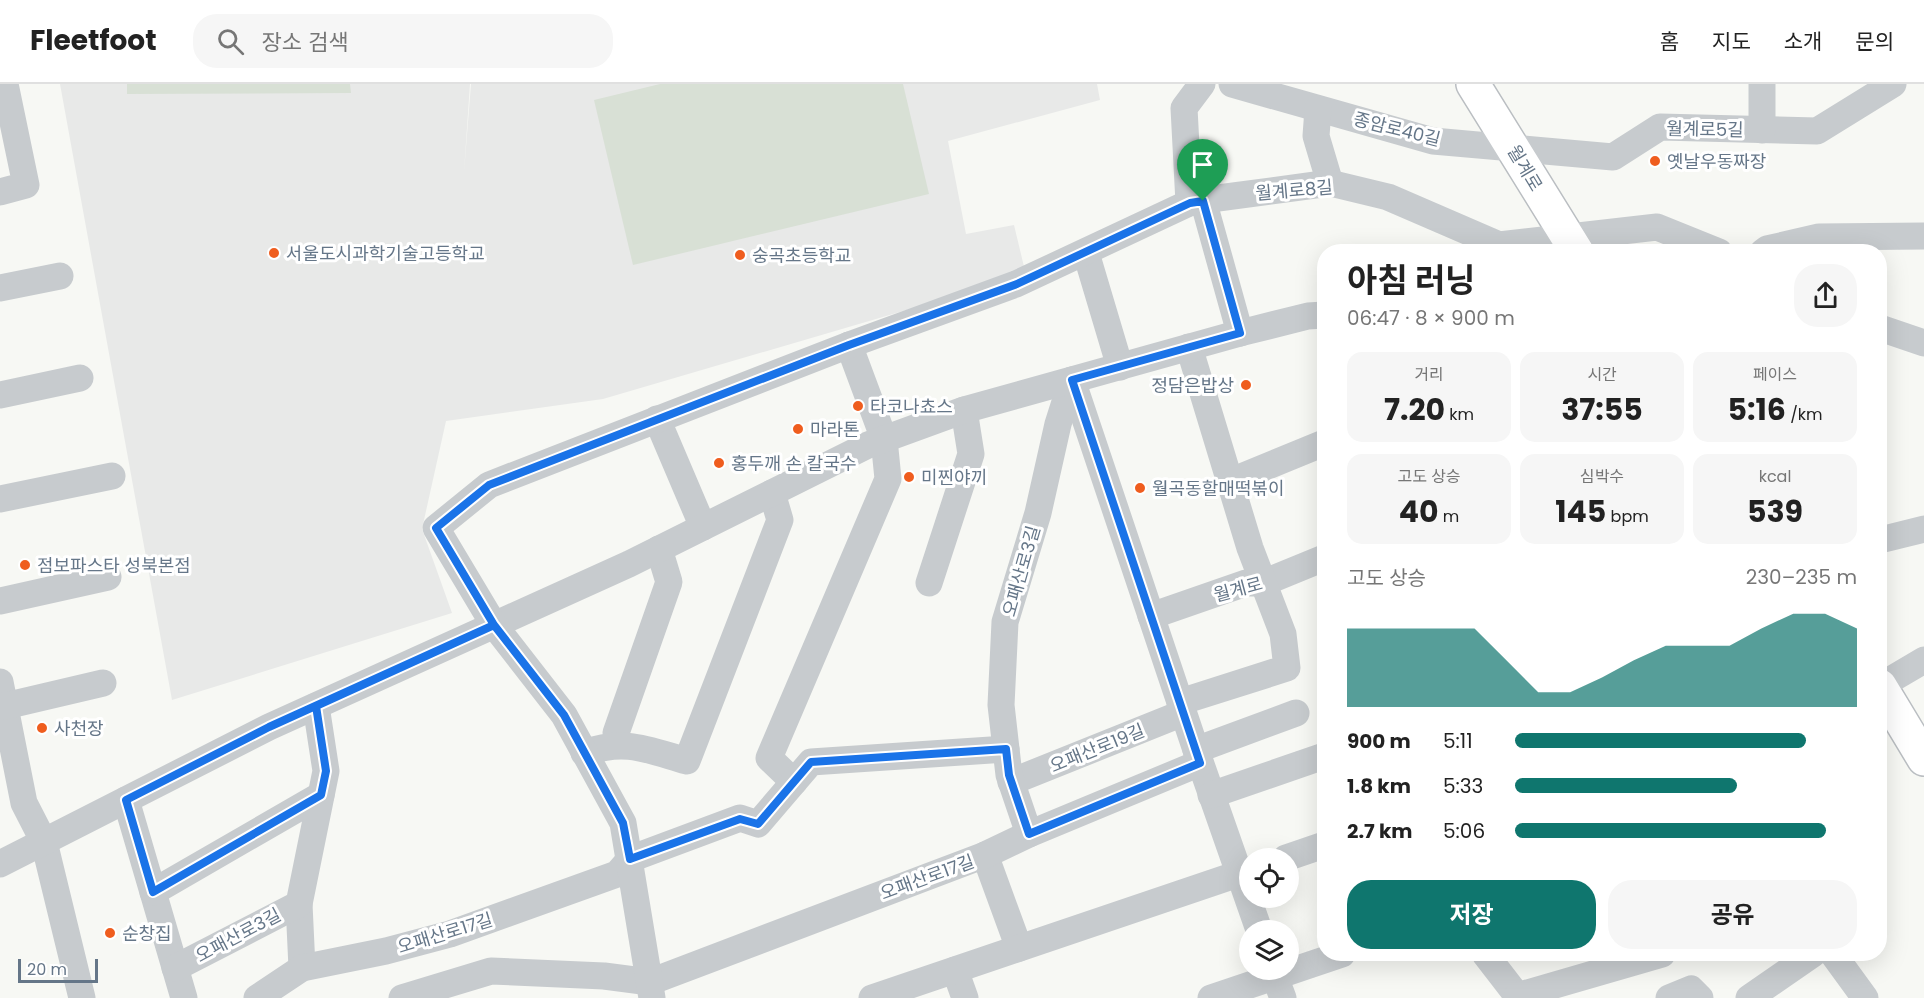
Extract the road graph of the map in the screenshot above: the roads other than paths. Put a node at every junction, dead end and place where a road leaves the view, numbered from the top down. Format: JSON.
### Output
{"nodes":[{"id":1,"x":5,"y":84,"type":"edge"},
{"id":2,"x":1202,"y":84,"type":"edge"},
{"id":3,"x":1232,"y":84,"type":"edge"},
{"id":4,"x":1473,"y":84,"type":"edge"},
{"id":5,"x":1762,"y":84,"type":"edge"},
{"id":6,"x":1893,"y":84,"type":"edge"},
{"id":7,"x":1318,"y":109,"type":"junction"},
{"id":8,"x":1762,"y":130,"type":"junction"},
{"id":9,"x":1513,"y":146,"type":"junction"},
{"id":10,"x":1330,"y":183,"type":"junction"},
{"id":11,"x":0,"y":192,"type":"edge"},
{"id":12,"x":1196,"y":202,"type":"junction"},
{"id":13,"x":1924,"y":236,"type":"edge"},
{"id":14,"x":1497,"y":244,"type":"edge"},
{"id":15,"x":1571,"y":244,"type":"edge"},
{"id":16,"x":1576,"y":244,"type":"edge"},
{"id":17,"x":1700,"y":244,"type":"edge"},
{"id":18,"x":1793,"y":244,"type":"edge"},
{"id":19,"x":1086,"y":253,"type":"junction"},
{"id":20,"x":60,"y":276,"type":"dead end"},
{"id":21,"x":0,"y":288,"type":"edge"},
{"id":22,"x":1317,"y":315,"type":"edge"},
{"id":23,"x":1887,"y":330,"type":"edge"},
{"id":24,"x":1240,"y":333,"type":"junction"},
{"id":25,"x":1924,"y":343,"type":"edge"},
{"id":26,"x":849,"y":345,"type":"junction"},
{"id":27,"x":1189,"y":347,"type":"junction"},
{"id":28,"x":1120,"y":367,"type":"junction"},
{"id":29,"x":80,"y":378,"type":"dead end"},
{"id":30,"x":1072,"y":380,"type":"junction"},
{"id":31,"x":0,"y":395,"type":"edge"},
{"id":32,"x":964,"y":410,"type":"junction"},
{"id":33,"x":657,"y":419,"type":"junction"},
{"id":34,"x":884,"y":439,"type":"junction"},
{"id":35,"x":1317,"y":446,"type":"edge"},
{"id":36,"x":112,"y":476,"type":"dead end"},
{"id":37,"x":1229,"y":482,"type":"junction"},
{"id":38,"x":772,"y":493,"type":"junction"},
{"id":39,"x":0,"y":499,"type":"edge"},
{"id":40,"x":703,"y":527,"type":"junction"},
{"id":41,"x":1924,"y":529,"type":"edge"},
{"id":42,"x":1887,"y":538,"type":"edge"},
{"id":43,"x":659,"y":549,"type":"junction"},
{"id":44,"x":1317,"y":561,"type":"edge"},
{"id":45,"x":108,"y":578,"type":"dead end"},
{"id":46,"x":929,"y":583,"type":"dead end"},
{"id":47,"x":1263,"y":583,"type":"junction"},
{"id":48,"x":0,"y":601,"type":"edge"},
{"id":49,"x":1151,"y":616,"type":"junction"},
{"id":50,"x":494,"y":625,"type":"junction"},
{"id":51,"x":1924,"y":660,"type":"edge"},
{"id":52,"x":1887,"y":682,"type":"edge"},
{"id":53,"x":104,"y":683,"type":"dead end"},
{"id":54,"x":2,"y":694,"type":"edge"},
{"id":55,"x":1887,"y":698,"type":"edge"},
{"id":56,"x":316,"y":706,"type":"junction"},
{"id":57,"x":1181,"y":708,"type":"junction"},
{"id":58,"x":1296,"y":713,"type":"dead end"},
{"id":59,"x":618,"y":745,"type":"junction"},
{"id":60,"x":1006,"y":749,"type":"junction"},
{"id":61,"x":584,"y":753,"type":"junction"},
{"id":62,"x":1198,"y":757,"type":"junction"},
{"id":63,"x":1317,"y":758,"type":"edge"},
{"id":64,"x":1924,"y":759,"type":"edge"},
{"id":65,"x":794,"y":782,"type":"junction"},
{"id":66,"x":1011,"y":782,"type":"junction"},
{"id":67,"x":321,"y":795,"type":"junction"},
{"id":68,"x":1211,"y":795,"type":"junction"},
{"id":69,"x":126,"y":800,"type":"junction"},
{"id":70,"x":1029,"y":834,"type":"junction"},
{"id":71,"x":44,"y":842,"type":"junction"},
{"id":72,"x":1317,"y":847,"type":"edge"},
{"id":73,"x":1299,"y":854,"type":"edge"},
{"id":74,"x":985,"y":855,"type":"junction"},
{"id":75,"x":630,"y":859,"type":"junction"},
{"id":76,"x":1239,"y":860,"type":"edge"},
{"id":77,"x":0,"y":864,"type":"edge"},
{"id":78,"x":1239,"y":874,"type":"edge"},
{"id":79,"x":153,"y":892,"type":"junction"},
{"id":80,"x":299,"y":904,"type":"junction"},
{"id":81,"x":1019,"y":948,"type":"junction"},
{"id":82,"x":1325,"y":961,"type":"edge"},
{"id":83,"x":1490,"y":961,"type":"edge"},
{"id":84,"x":1639,"y":961,"type":"edge"},
{"id":85,"x":1803,"y":961,"type":"edge"},
{"id":86,"x":1838,"y":961,"type":"edge"},
{"id":87,"x":176,"y":968,"type":"junction"},
{"id":88,"x":302,"y":968,"type":"junction"},
{"id":89,"x":955,"y":970,"type":"junction"},
{"id":90,"x":1277,"y":981,"type":"edge"},
{"id":91,"x":651,"y":990,"type":"edge"},
{"id":92,"x":1518,"y":997,"type":"edge"},
{"id":93,"x":1753,"y":997,"type":"edge"},
{"id":94,"x":82,"y":998,"type":"edge"},
{"id":95,"x":184,"y":998,"type":"edge"},
{"id":96,"x":257,"y":998,"type":"edge"},
{"id":97,"x":402,"y":998,"type":"edge"},
{"id":98,"x":620,"y":998,"type":"edge"},
{"id":99,"x":872,"y":998,"type":"edge"},
{"id":100,"x":965,"y":998,"type":"edge"},
{"id":101,"x":1211,"y":998,"type":"edge"},
{"id":102,"x":1669,"y":998,"type":"edge"},
{"id":103,"x":1700,"y":998,"type":"edge"},
{"id":104,"x":1865,"y":998,"type":"edge"}],
"edges":[{"from":1,"to":11,"type":"street"},
{"from":2,"to":12,"type":"street"},
{"from":3,"to":7,"type":"street","name":"종암로40길"},
{"from":4,"to":9,"type":"main road","name":"월계로"},
{"from":5,"to":8,"type":"street"},
{"from":6,"to":8,"type":"street","name":"월계로5길"},
{"from":7,"to":9,"type":"street","name":"종암로40길"},
{"from":7,"to":10,"type":"street"},
{"from":8,"to":9,"type":"street","name":"월계로5길"},
{"from":9,"to":15,"type":"main road","name":"월계로"},
{"from":10,"to":12,"type":"street","name":"월계로8길"},
{"from":10,"to":14,"type":"street","name":"월계로8길"},
{"from":12,"to":19,"type":"street","name":"월계로8길"},
{"from":12,"to":24,"type":"street"},
{"from":13,"to":18,"type":"street"},
{"from":16,"to":17,"type":"street","name":"월계로8길"},
{"from":19,"to":26,"type":"street","name":"월계로8길"},
{"from":19,"to":28,"type":"street"},
{"from":20,"to":21,"type":"street"},
{"from":22,"to":24,"type":"street"},
{"from":23,"to":25,"type":"street"},
{"from":24,"to":27,"type":"street"},
{"from":26,"to":33,"type":"street","name":"월계로8길"},
{"from":26,"to":34,"type":"street"},
{"from":27,"to":28,"type":"street"},
{"from":27,"to":37,"type":"street"},
{"from":28,"to":30,"type":"street"},
{"from":29,"to":31,"type":"street"},
{"from":30,"to":32,"type":"street"},
{"from":30,"to":49,"type":"street"},
{"from":30,"to":60,"type":"street","name":"오패산로3길"},
{"from":32,"to":34,"type":"street"},
{"from":32,"to":46,"type":"street"},
{"from":33,"to":40,"type":"street"},
{"from":33,"to":50,"type":"street","name":"월계로8길"},
{"from":34,"to":38,"type":"street"},
{"from":34,"to":65,"type":"street"},
{"from":35,"to":37,"type":"street"},
{"from":36,"to":39,"type":"street"},
{"from":37,"to":47,"type":"street"},
{"from":38,"to":40,"type":"street"},
{"from":38,"to":59,"type":"street"},
{"from":40,"to":43,"type":"street"},
{"from":41,"to":42,"type":"street"},
{"from":43,"to":50,"type":"street"},
{"from":43,"to":59,"type":"street"},
{"from":44,"to":47,"type":"street","name":"월계로"},
{"from":45,"to":48,"type":"street"},
{"from":47,"to":49,"type":"street","name":"월계로"},
{"from":47,"to":57,"type":"street","name":"오패산로19길"},
{"from":49,"to":57,"type":"street"},
{"from":50,"to":56,"type":"street"},
{"from":50,"to":61,"type":"street"},
{"from":51,"to":52,"type":"street"},
{"from":53,"to":54,"type":"street"},
{"from":54,"to":71,"type":"street"},
{"from":55,"to":64,"type":"main road"},
{"from":56,"to":67,"type":"street","name":"오패산로3길"},
{"from":56,"to":69,"type":"street"},
{"from":57,"to":62,"type":"street"},
{"from":57,"to":66,"type":"street","name":"오패산로19길"},
{"from":58,"to":62,"type":"street"},
{"from":59,"to":61,"type":"street"},
{"from":60,"to":65,"type":"street","name":"오패산로17길"},
{"from":60,"to":66,"type":"street","name":"오패산로3길"},
{"from":61,"to":75,"type":"street"},
{"from":62,"to":68,"type":"street"},
{"from":62,"to":70,"type":"street","name":"오패산로17길"},
{"from":63,"to":68,"type":"street"},
{"from":65,"to":75,"type":"street","name":"오패산로17길"},
{"from":66,"to":70,"type":"street","name":"오패산로3길"},
{"from":67,"to":79,"type":"street"},
{"from":67,"to":80,"type":"street","name":"오패산로3길"},
{"from":68,"to":76,"type":"street"},
{"from":69,"to":71,"type":"street"},
{"from":69,"to":79,"type":"street","name":"오패산로3길"},
{"from":70,"to":74,"type":"street","name":"오패산로17길"},
{"from":71,"to":77,"type":"street"},
{"from":71,"to":94,"type":"street"},
{"from":72,"to":73,"type":"street"},
{"from":74,"to":81,"type":"street"},
{"from":74,"to":91,"type":"street","name":"오패산로17길"},
{"from":75,"to":88,"type":"street","name":"오패산로17길"},
{"from":75,"to":91,"type":"street"},
{"from":78,"to":81,"type":"street"},
{"from":79,"to":87,"type":"street","name":"오패산로3길"},
{"from":80,"to":87,"type":"street","name":"오패산로3길"},
{"from":80,"to":88,"type":"street"},
{"from":81,"to":89,"type":"street"},
{"from":82,"to":90,"type":"street"},
{"from":83,"to":92,"type":"street"},
{"from":84,"to":92,"type":"street"},
{"from":85,"to":93,"type":"street"},
{"from":86,"to":104,"type":"street"},
{"from":87,"to":95,"type":"street","name":"오패산로3길"},
{"from":88,"to":96,"type":"street","name":"오패산로17길"},
{"from":89,"to":99,"type":"street"},
{"from":89,"to":100,"type":"street"},
{"from":90,"to":101,"type":"street"},
{"from":91,"to":97,"type":"street","name":"오패산로17길"},
{"from":91,"to":98,"type":"street","name":"오패산로17길"},
{"from":102,"to":103,"type":"street"}]}
